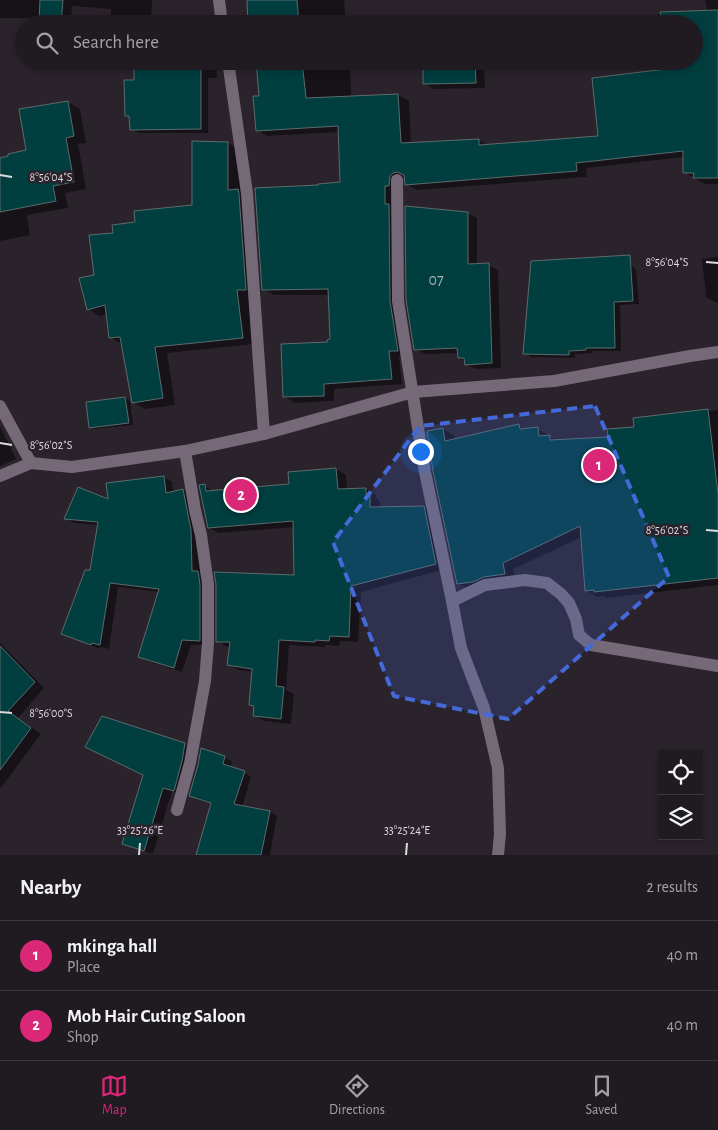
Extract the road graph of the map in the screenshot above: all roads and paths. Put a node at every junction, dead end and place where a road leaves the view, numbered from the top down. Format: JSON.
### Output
{"nodes":[{"id":1,"x":219,"y":0,"type":"edge"},
{"id":2,"x":221,"y":15,"type":"edge"},
{"id":3,"x":229,"y":70,"type":"edge"},
{"id":4,"x":398,"y":180,"type":"dead end"},
{"id":5,"x":718,"y":352,"type":"edge"},
{"id":6,"x":413,"y":392,"type":"junction"},
{"id":7,"x":0,"y":406,"type":"edge"},
{"id":8,"x":264,"y":434,"type":"junction"},
{"id":9,"x":185,"y":451,"type":"junction"},
{"id":10,"x":31,"y":462,"type":"junction"},
{"id":11,"x":0,"y":476,"type":"edge"},
{"id":12,"x":452,"y":601,"type":"junction"},
{"id":13,"x":718,"y":666,"type":"edge"},
{"id":14,"x":177,"y":810,"type":"dead end"},
{"id":15,"x":498,"y":855,"type":"edge"}],
"edges":[{"from":1,"to":2,"type":"street"},
{"from":3,"to":8,"type":"street"},
{"from":4,"to":6,"type":"street"},
{"from":5,"to":6,"type":"street"},
{"from":6,"to":8,"type":"street"},
{"from":6,"to":12,"type":"street"},
{"from":7,"to":10,"type":"street"},
{"from":8,"to":9,"type":"street"},
{"from":9,"to":10,"type":"street"},
{"from":9,"to":14,"type":"street"},
{"from":10,"to":11,"type":"street"},
{"from":12,"to":13,"type":"street"},
{"from":12,"to":15,"type":"street"}]}
